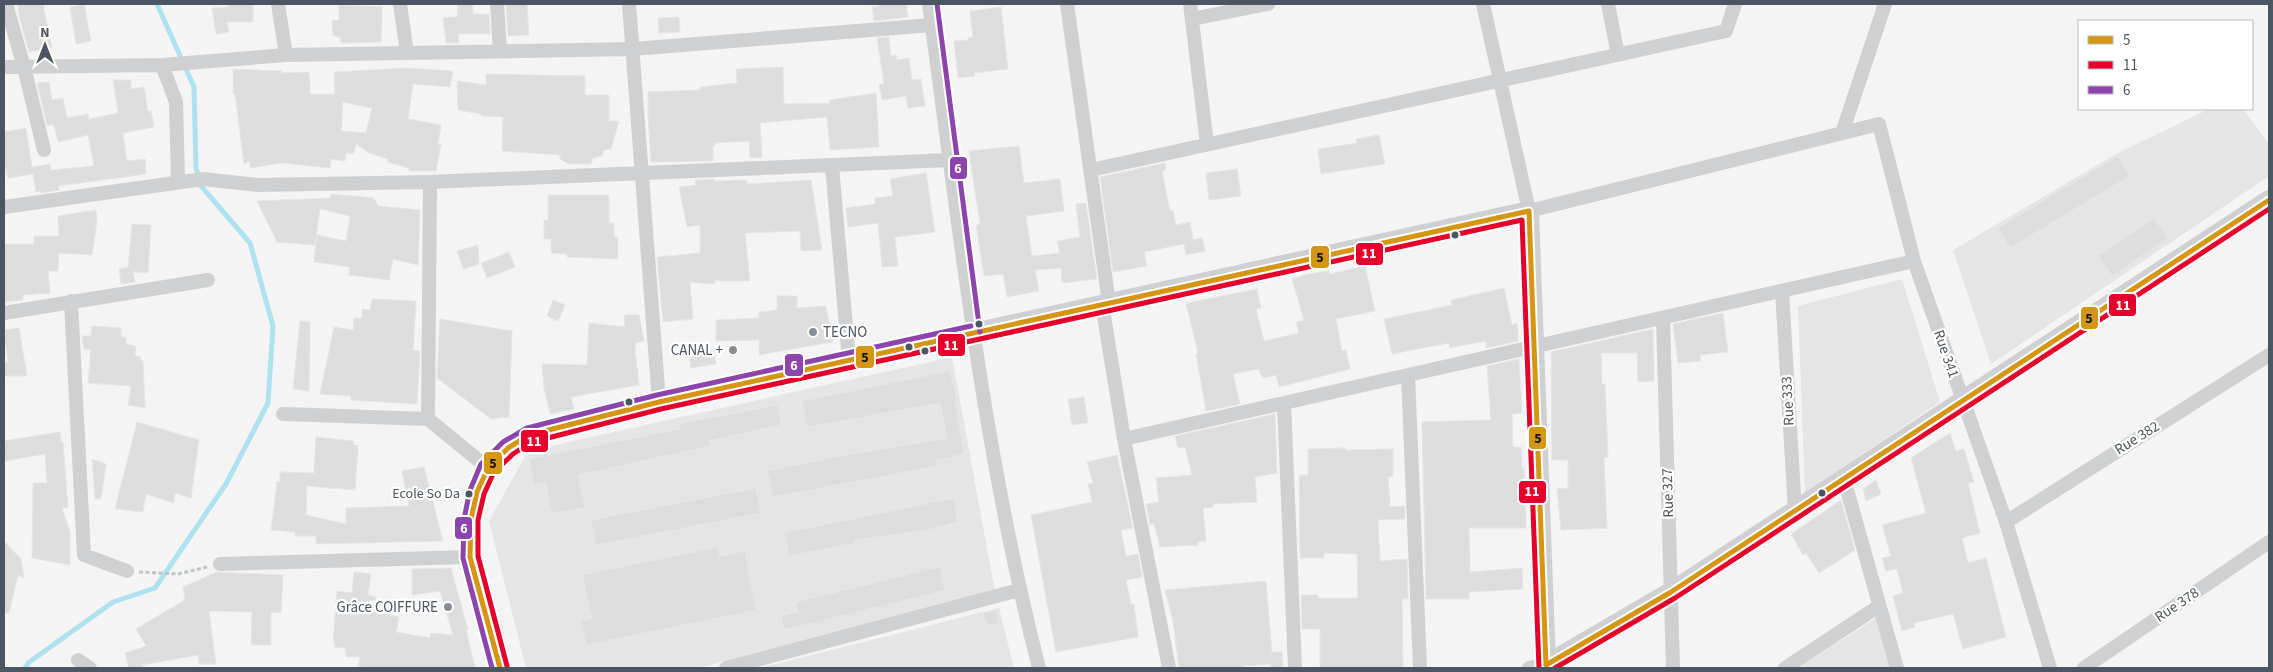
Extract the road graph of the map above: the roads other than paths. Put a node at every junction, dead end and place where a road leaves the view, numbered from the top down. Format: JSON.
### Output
{"nodes":[{"id":1,"x":6,"y":4,"type":"edge"},
{"id":2,"x":278,"y":4,"type":"edge"},
{"id":3,"x":400,"y":4,"type":"edge"},
{"id":4,"x":497,"y":4,"type":"edge"},
{"id":5,"x":629,"y":4,"type":"edge"},
{"id":6,"x":929,"y":4,"type":"edge"},
{"id":7,"x":1067,"y":4,"type":"edge"},
{"id":8,"x":1190,"y":4,"type":"edge"},
{"id":9,"x":1268,"y":4,"type":"edge"},
{"id":10,"x":1483,"y":4,"type":"edge"},
{"id":11,"x":1608,"y":4,"type":"edge"},
{"id":12,"x":1735,"y":4,"type":"edge"},
{"id":13,"x":1885,"y":4,"type":"edge"},
{"id":14,"x":1192,"y":19,"type":"junction"},
{"id":15,"x":932,"y":25,"type":"junction"},
{"id":16,"x":633,"y":49,"type":"junction"},
{"id":17,"x":500,"y":52,"type":"junction"},
{"id":18,"x":407,"y":53,"type":"junction"},
{"id":19,"x":286,"y":55,"type":"junction"},
{"id":20,"x":1618,"y":55,"type":"junction"},
{"id":21,"x":162,"y":65,"type":"junction"},
{"id":22,"x":4,"y":67,"type":"edge"},
{"id":23,"x":24,"y":67,"type":"junction"},
{"id":24,"x":1500,"y":80,"type":"junction"},
{"id":25,"x":1842,"y":133,"type":"junction"},
{"id":26,"x":1207,"y":144,"type":"junction"},
{"id":27,"x":44,"y":150,"type":"dead end"},
{"id":28,"x":950,"y":160,"type":"junction"},
{"id":29,"x":832,"y":166,"type":"junction"},
{"id":30,"x":1090,"y":170,"type":"junction"},
{"id":31,"x":642,"y":173,"type":"junction"},
{"id":32,"x":183,"y":180,"type":"junction"},
{"id":33,"x":430,"y":182,"type":"junction"},
{"id":34,"x":2269,"y":200,"type":"edge"},
{"id":35,"x":4,"y":207,"type":"edge"},
{"id":36,"x":1530,"y":211,"type":"junction"},
{"id":37,"x":1914,"y":261,"type":"junction"},
{"id":38,"x":208,"y":280,"type":"dead end"},
{"id":39,"x":1782,"y":291,"type":"junction"},
{"id":40,"x":71,"y":301,"type":"junction"},
{"id":41,"x":1105,"y":304,"type":"junction"},
{"id":42,"x":4,"y":314,"type":"edge"},
{"id":43,"x":1663,"y":318,"type":"junction"},
{"id":44,"x":973,"y":333,"type":"junction"},
{"id":45,"x":1535,"y":346,"type":"junction"},
{"id":46,"x":2269,"y":355,"type":"edge"},
{"id":47,"x":849,"y":360,"type":"junction"},
{"id":48,"x":1408,"y":375,"type":"junction"},
{"id":49,"x":659,"y":402,"type":"junction"},
{"id":50,"x":1962,"y":402,"type":"junction"},
{"id":51,"x":1284,"y":403,"type":"junction"},
{"id":52,"x":283,"y":414,"type":"dead end"},
{"id":53,"x":428,"y":419,"type":"junction"},
{"id":54,"x":1124,"y":439,"type":"junction"},
{"id":55,"x":488,"y":468,"type":"junction"},
{"id":56,"x":1844,"y":479,"type":"junction"},
{"id":57,"x":1795,"y":512,"type":"junction"},
{"id":58,"x":2006,"y":522,"type":"junction"},
{"id":59,"x":2269,"y":542,"type":"edge"},
{"id":60,"x":470,"y":557,"type":"junction"},
{"id":61,"x":220,"y":564,"type":"road end"},
{"id":62,"x":127,"y":571,"type":"dead end"},
{"id":63,"x":1019,"y":590,"type":"junction"},
{"id":64,"x":1671,"y":592,"type":"junction"},
{"id":65,"x":1880,"y":606,"type":"junction"},
{"id":66,"x":78,"y":660,"type":"dead end"},
{"id":67,"x":1540,"y":667,"type":"edge"},
{"id":68,"x":90,"y":668,"type":"edge"},
{"id":69,"x":500,"y":668,"type":"edge"},
{"id":70,"x":726,"y":668,"type":"edge"},
{"id":71,"x":1039,"y":668,"type":"edge"},
{"id":72,"x":1169,"y":668,"type":"edge"},
{"id":73,"x":1295,"y":668,"type":"edge"},
{"id":74,"x":1420,"y":668,"type":"edge"},
{"id":75,"x":1673,"y":668,"type":"edge"},
{"id":76,"x":1784,"y":668,"type":"edge"},
{"id":77,"x":1897,"y":668,"type":"edge"},
{"id":78,"x":2050,"y":668,"type":"edge"},
{"id":79,"x":2084,"y":668,"type":"edge"}],
"edges":[{"from":1,"to":23,"type":"street"},
{"from":2,"to":19,"type":"street"},
{"from":3,"to":18,"type":"street"},
{"from":4,"to":17,"type":"street"},
{"from":5,"to":16,"type":"street"},
{"from":6,"to":15,"type":"street"},
{"from":7,"to":30,"type":"street"},
{"from":8,"to":14,"type":"street"},
{"from":9,"to":14,"type":"street"},
{"from":10,"to":24,"type":"street"},
{"from":11,"to":20,"type":"street"},
{"from":12,"to":20,"type":"street"},
{"from":13,"to":25,"type":"street"},
{"from":14,"to":26,"type":"street"},
{"from":15,"to":16,"type":"street"},
{"from":15,"to":28,"type":"street"},
{"from":16,"to":17,"type":"street"},
{"from":16,"to":31,"type":"street"},
{"from":17,"to":18,"type":"street"},
{"from":18,"to":19,"type":"street"},
{"from":19,"to":21,"type":"street"},
{"from":20,"to":24,"type":"street"},
{"from":21,"to":23,"type":"street"},
{"from":21,"to":32,"type":"street"},
{"from":22,"to":23,"type":"street"},
{"from":23,"to":27,"type":"street"},
{"from":24,"to":26,"type":"street"},
{"from":24,"to":36,"type":"street"},
{"from":25,"to":36,"type":"street"},
{"from":25,"to":37,"type":"street","name":"Rue 341"},
{"from":26,"to":30,"type":"street"},
{"from":28,"to":29,"type":"street"},
{"from":28,"to":44,"type":"street"},
{"from":29,"to":31,"type":"street"},
{"from":29,"to":47,"type":"street"},
{"from":30,"to":41,"type":"street"},
{"from":31,"to":33,"type":"street"},
{"from":31,"to":49,"type":"street"},
{"from":32,"to":33,"type":"street"},
{"from":32,"to":35,"type":"street"},
{"from":33,"to":53,"type":"street"},
{"from":34,"to":50,"type":"main road"},
{"from":36,"to":41,"type":"main road"},
{"from":36,"to":45,"type":"main road"},
{"from":37,"to":39,"type":"street"},
{"from":37,"to":50,"type":"street","name":"Rue 341"},
{"from":38,"to":40,"type":"street"},
{"from":39,"to":43,"type":"street"},
{"from":39,"to":57,"type":"street","name":"Rue 333"},
{"from":40,"to":42,"type":"street"},
{"from":40,"to":62,"type":"street"},
{"from":41,"to":44,"type":"main road"},
{"from":41,"to":54,"type":"street"},
{"from":43,"to":45,"type":"street"},
{"from":43,"to":64,"type":"street","name":"Rue 327"},
{"from":44,"to":47,"type":"main road"},
{"from":44,"to":63,"type":"street"},
{"from":45,"to":48,"type":"street"},
{"from":45,"to":67,"type":"main road"},
{"from":46,"to":58,"type":"street","name":"Rue 382"},
{"from":47,"to":49,"type":"main road"},
{"from":48,"to":51,"type":"street"},
{"from":48,"to":74,"type":"street"},
{"from":49,"to":55,"type":"main road"},
{"from":50,"to":56,"type":"main road"},
{"from":50,"to":58,"type":"street","name":"Rue 341"},
{"from":51,"to":54,"type":"street"},
{"from":51,"to":73,"type":"street"},
{"from":52,"to":53,"type":"street"},
{"from":53,"to":55,"type":"street"},
{"from":54,"to":72,"type":"street"},
{"from":55,"to":60,"type":"main road"},
{"from":56,"to":57,"type":"main road"},
{"from":56,"to":65,"type":"street"},
{"from":57,"to":64,"type":"main road"},
{"from":58,"to":78,"type":"street","name":"Rue 341"},
{"from":59,"to":79,"type":"street","name":"Rue 378"},
{"from":60,"to":61,"type":"street"},
{"from":60,"to":69,"type":"main road"},
{"from":63,"to":70,"type":"street"},
{"from":63,"to":71,"type":"street"},
{"from":64,"to":67,"type":"main road"},
{"from":64,"to":75,"type":"street","name":"Rue 327"},
{"from":65,"to":76,"type":"street"},
{"from":65,"to":77,"type":"street"},
{"from":66,"to":68,"type":"street"}]}
